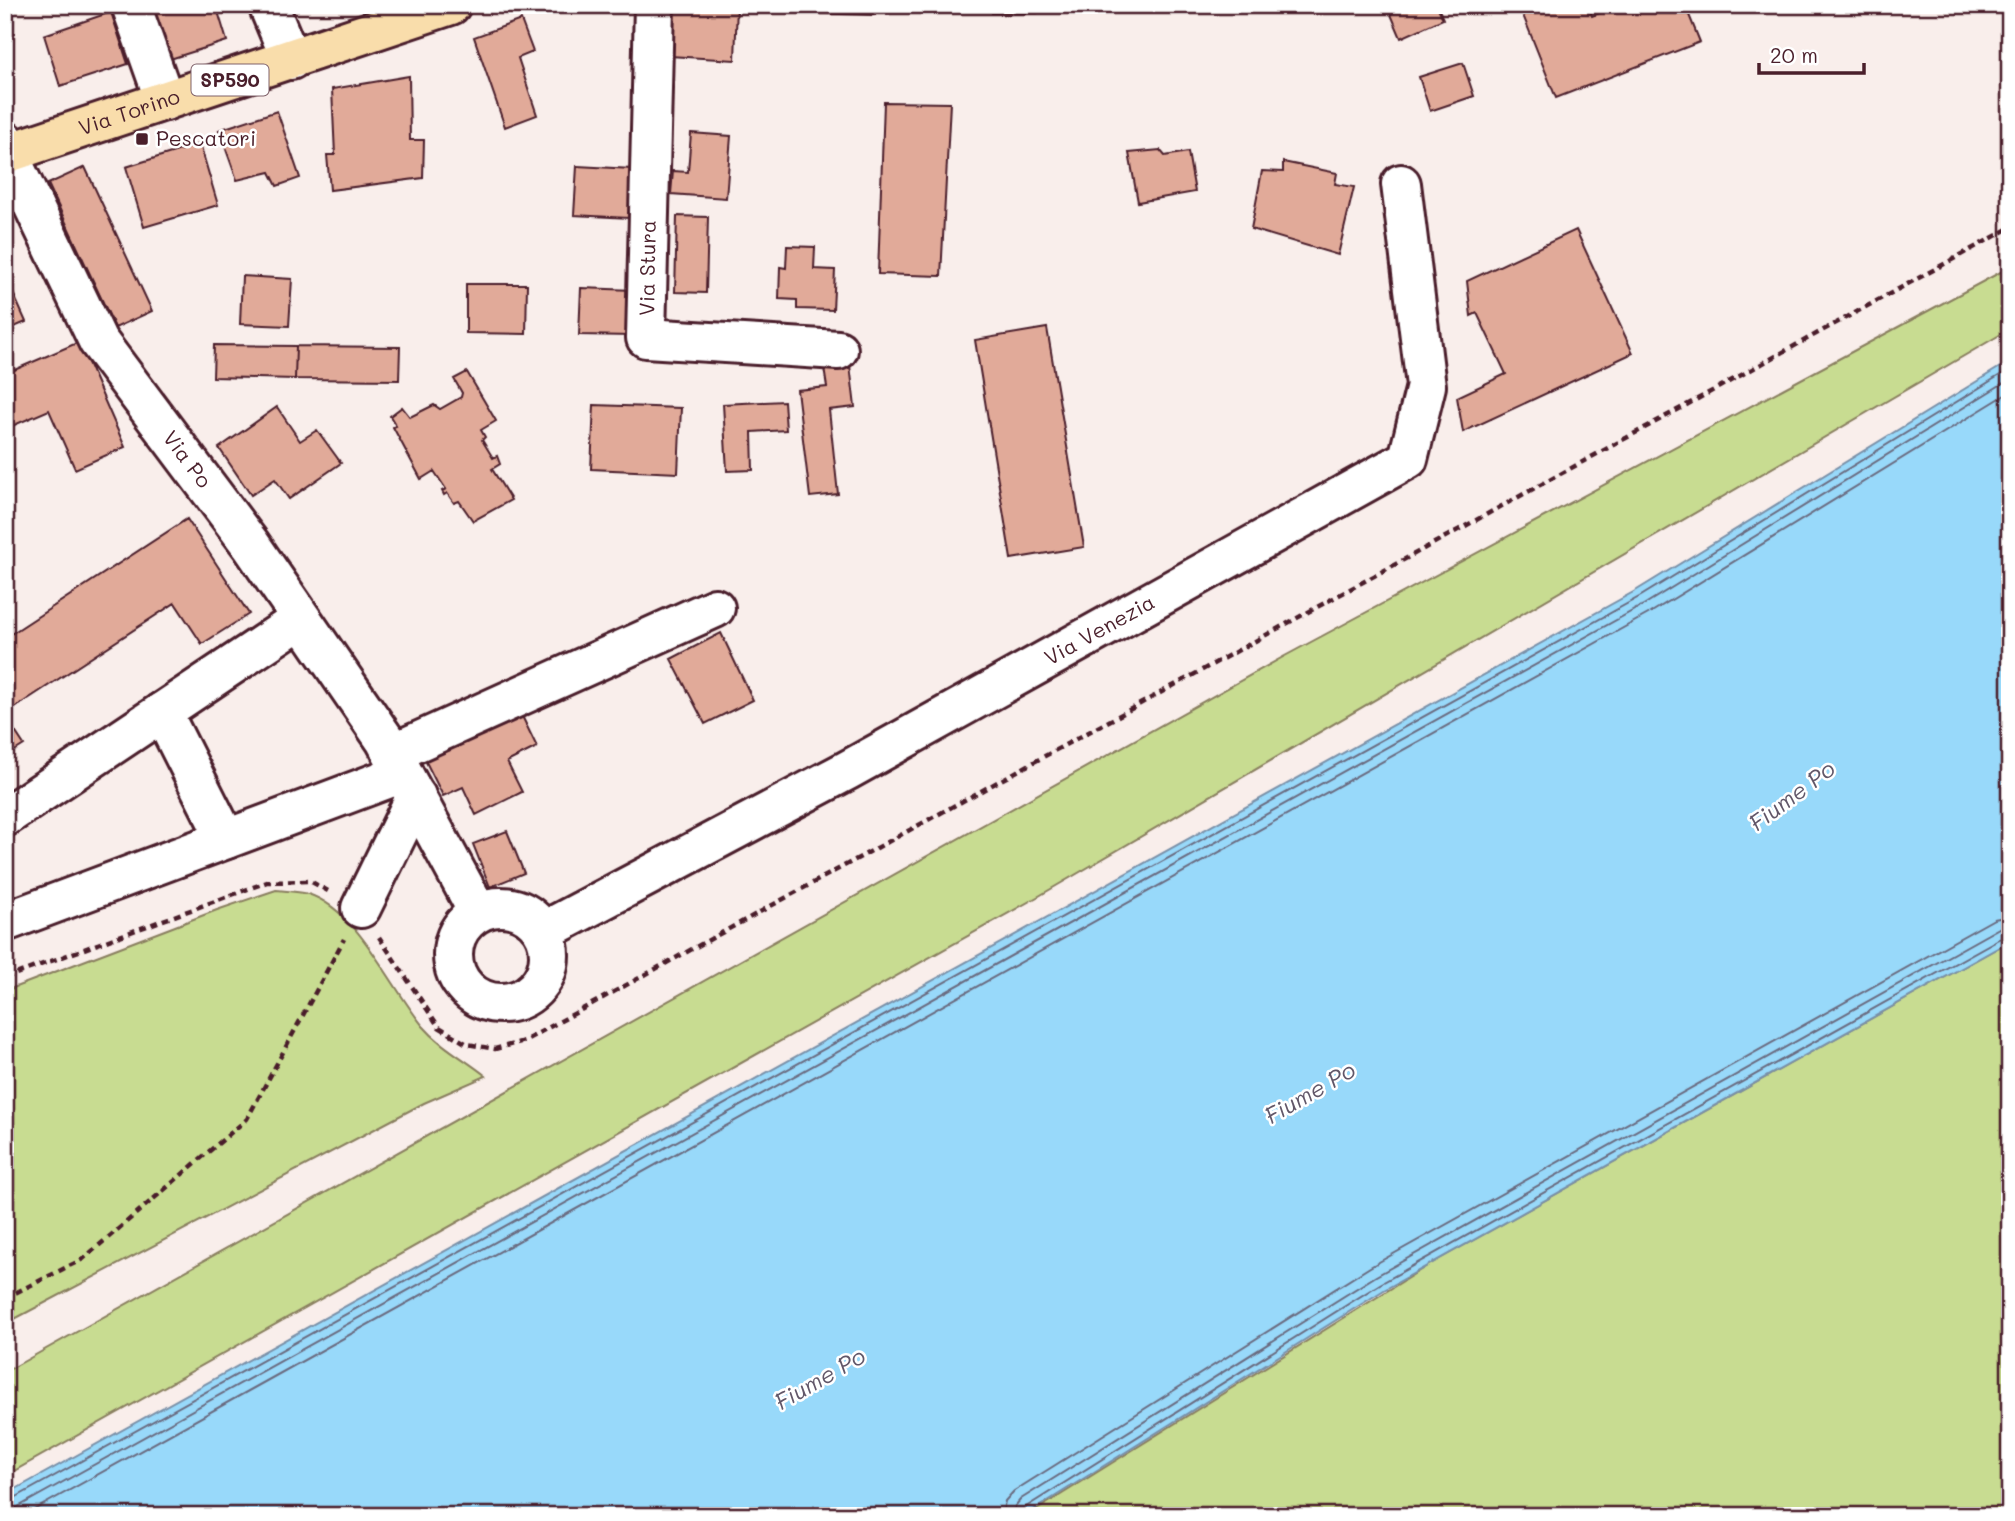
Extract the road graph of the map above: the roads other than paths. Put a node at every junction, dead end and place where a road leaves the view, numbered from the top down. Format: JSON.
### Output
{"nodes":[{"id":1,"x":131,"y":5,"type":"edge"},
{"id":2,"x":268,"y":5,"type":"edge"},
{"id":3,"x":452,"y":5,"type":"edge"},
{"id":4,"x":654,"y":5,"type":"edge"},
{"id":5,"x":291,"y":60,"type":"junction"},
{"id":6,"x":165,"y":101,"type":"junction"},
{"id":7,"x":6,"y":149,"type":"edge"},
{"id":8,"x":1401,"y":184,"type":"dead end"},
{"id":9,"x":838,"y":350,"type":"dead end"},
{"id":10,"x":715,"y":608,"type":"dead end"},
{"id":11,"x":301,"y":619,"type":"junction"},
{"id":12,"x":162,"y":712,"type":"junction"},
{"id":13,"x":404,"y":774,"type":"junction"},
{"id":14,"x":5,"y":817,"type":"edge"},
{"id":15,"x":226,"y":839,"type":"junction"},
{"id":16,"x":361,"y":908,"type":"road end"},
{"id":17,"x":478,"y":912,"type":"junction"},
{"id":18,"x":5,"y":922,"type":"edge"},
{"id":19,"x":544,"y":931,"type":"junction"}],
"edges":[{"from":1,"to":6,"type":"street"},
{"from":2,"to":5,"type":"street"},
{"from":3,"to":5,"type":"main road","name":"Via Torino","number":"SP590"},
{"from":4,"to":9,"type":"street","name":"Via Stura"},
{"from":5,"to":6,"type":"main road","name":"Via Torino","number":"SP590"},
{"from":6,"to":7,"type":"main road","name":"Via Torino","number":"SP590"},
{"from":7,"to":11,"type":"street","name":"Via Po"},
{"from":8,"to":19,"type":"street","name":"Via Venezia"},
{"from":10,"to":13,"type":"street"},
{"from":11,"to":12,"type":"street"},
{"from":11,"to":13,"type":"street","name":"Via Po"},
{"from":12,"to":14,"type":"street"},
{"from":12,"to":15,"type":"street"},
{"from":13,"to":15,"type":"street"},
{"from":13,"to":16,"type":"street"},
{"from":13,"to":17,"type":"street","name":"Via Po"},
{"from":15,"to":18,"type":"street"},
{"from":17,"to":19,"type":"street"},
{"from":17,"to":19,"type":"street"}]}
